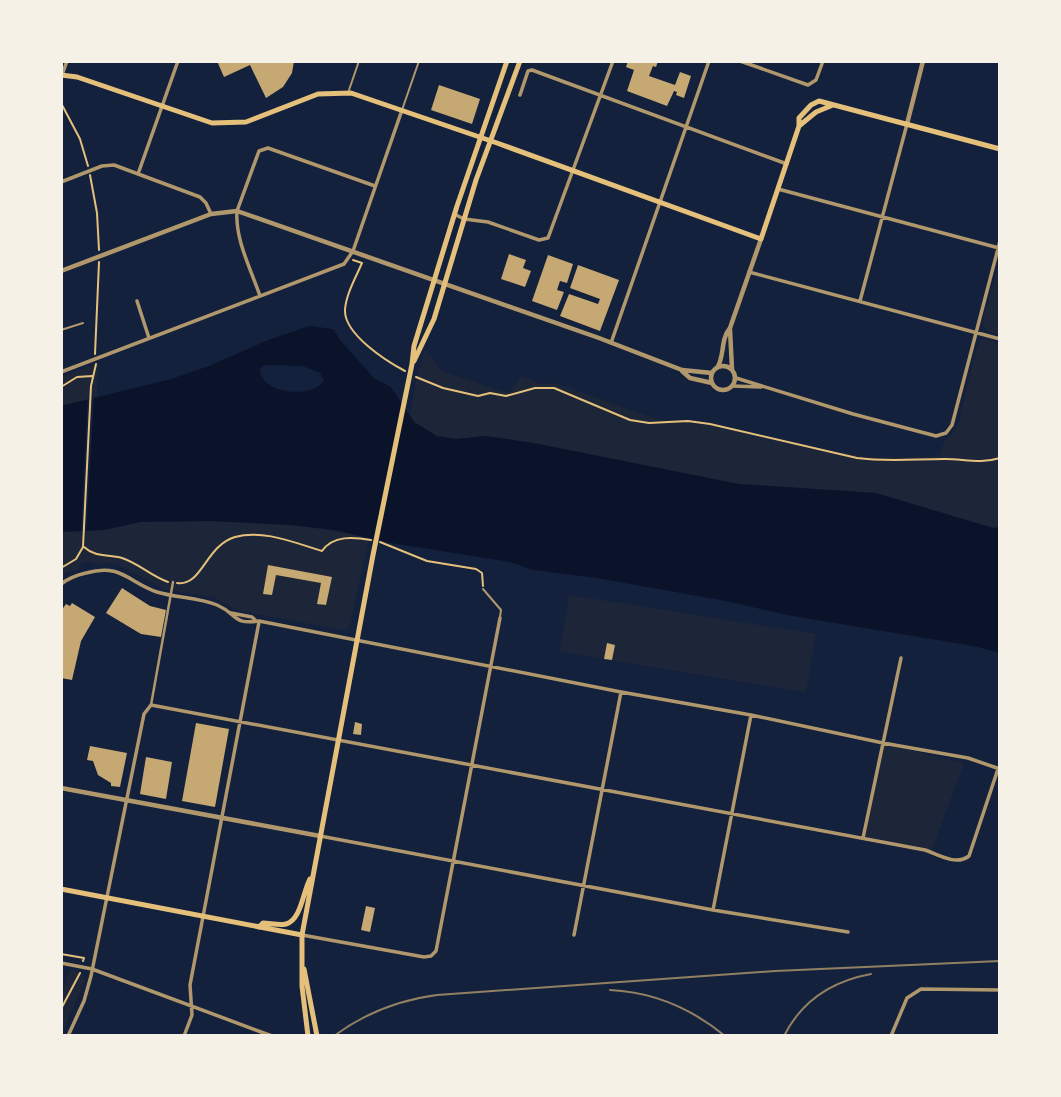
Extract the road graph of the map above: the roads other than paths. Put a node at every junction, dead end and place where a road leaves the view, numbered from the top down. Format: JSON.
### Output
{"nodes":[{"id":1,"x":66,"y":61,"type":"edge"},
{"id":2,"x":178,"y":61,"type":"edge"},
{"id":3,"x":359,"y":61,"type":"edge"},
{"id":4,"x":419,"y":61,"type":"edge"},
{"id":5,"x":507,"y":61,"type":"edge"},
{"id":6,"x":520,"y":61,"type":"edge"},
{"id":7,"x":613,"y":61,"type":"edge"},
{"id":8,"x":709,"y":61,"type":"edge"},
{"id":9,"x":740,"y":61,"type":"edge"},
{"id":10,"x":823,"y":61,"type":"edge"},
{"id":11,"x":923,"y":61,"type":"edge"},
{"id":12,"x":62,"y":75,"type":"edge"},
{"id":13,"x":348,"y":92,"type":"junction"},
{"id":14,"x":520,"y":95,"type":"dead end"},
{"id":15,"x":601,"y":96,"type":"junction"},
{"id":16,"x":833,"y":105,"type":"junction"},
{"id":17,"x":162,"y":107,"type":"junction"},
{"id":18,"x":402,"y":110,"type":"junction"},
{"id":19,"x":907,"y":124,"type":"junction"},
{"id":20,"x":799,"y":126,"type":"junction"},
{"id":21,"x":686,"y":127,"type":"junction"},
{"id":22,"x":480,"y":137,"type":"junction"},
{"id":23,"x":491,"y":140,"type":"junction"},
{"id":24,"x":1000,"y":149,"type":"edge"},
{"id":25,"x":787,"y":164,"type":"junction"},
{"id":26,"x":574,"y":172,"type":"junction"},
{"id":27,"x":138,"y":174,"type":"junction"},
{"id":28,"x":61,"y":182,"type":"edge"},
{"id":29,"x":375,"y":186,"type":"junction"},
{"id":30,"x":778,"y":189,"type":"junction"},
{"id":31,"x":659,"y":204,"type":"junction"},
{"id":32,"x":237,"y":211,"type":"junction"},
{"id":33,"x":211,"y":214,"type":"junction"},
{"id":34,"x":454,"y":214,"type":"junction"},
{"id":35,"x":882,"y":216,"type":"junction"},
{"id":36,"x":464,"y":219,"type":"junction"},
{"id":37,"x":761,"y":239,"type":"junction"},
{"id":38,"x":1000,"y":241,"type":"edge"},
{"id":39,"x":999,"y":248,"type":"edge"},
{"id":40,"x":353,"y":251,"type":"junction"},
{"id":41,"x":61,"y":271,"type":"edge"},
{"id":42,"x":749,"y":272,"type":"junction"},
{"id":43,"x":435,"y":282,"type":"junction"},
{"id":44,"x":444,"y":285,"type":"junction"},
{"id":45,"x":260,"y":296,"type":"junction"},
{"id":46,"x":137,"y":301,"type":"dead end"},
{"id":47,"x":860,"y":301,"type":"junction"},
{"id":48,"x":83,"y":323,"type":"dead end"},
{"id":49,"x":730,"y":328,"type":"junction"},
{"id":50,"x":61,"y":330,"type":"edge"},
{"id":51,"x":976,"y":333,"type":"junction"},
{"id":52,"x":149,"y":338,"type":"junction"},
{"id":53,"x":1000,"y":339,"type":"edge"},
{"id":54,"x":611,"y":343,"type":"junction"},
{"id":55,"x":412,"y":364,"type":"junction"},
{"id":56,"x":717,"y":368,"type":"junction"},
{"id":57,"x":682,"y":370,"type":"junction"},
{"id":58,"x":733,"y":370,"type":"junction"},
{"id":59,"x":61,"y":372,"type":"edge"},
{"id":60,"x":712,"y":373,"type":"junction"},
{"id":61,"x":736,"y":378,"type":"junction"},
{"id":62,"x":713,"y":384,"type":"junction"},
{"id":63,"x":732,"y":386,"type":"junction"},
{"id":64,"x":761,"y":387,"type":"junction"},
{"id":65,"x":173,"y":582,"type":"road end"},
{"id":66,"x":61,"y":584,"type":"edge"},
{"id":67,"x":483,"y":589,"type":"road end"},
{"id":68,"x":170,"y":595,"type":"junction"},
{"id":69,"x":500,"y":618,"type":"joint"},
{"id":70,"x":257,"y":621,"type":"junction"},
{"id":71,"x":357,"y":640,"type":"junction"},
{"id":72,"x":901,"y":658,"type":"dead end"},
{"id":73,"x":491,"y":667,"type":"junction"},
{"id":74,"x":621,"y":692,"type":"junction"},
{"id":75,"x":151,"y":705,"type":"junction"},
{"id":76,"x":751,"y":715,"type":"junction"},
{"id":77,"x":240,"y":721,"type":"junction"},
{"id":78,"x":339,"y":740,"type":"junction"},
{"id":79,"x":883,"y":743,"type":"junction"},
{"id":80,"x":473,"y":765,"type":"junction"},
{"id":81,"x":999,"y":769,"type":"edge"},
{"id":82,"x":61,"y":788,"type":"edge"},
{"id":83,"x":602,"y":789,"type":"junction"},
{"id":84,"x":127,"y":800,"type":"junction"},
{"id":85,"x":732,"y":813,"type":"junction"},
{"id":86,"x":223,"y":819,"type":"junction"},
{"id":87,"x":320,"y":836,"type":"junction"},
{"id":88,"x":863,"y":838,"type":"junction"},
{"id":89,"x":454,"y":863,"type":"junction"},
{"id":90,"x":313,"y":873,"type":"junction"},
{"id":91,"x":583,"y":886,"type":"junction"},
{"id":92,"x":61,"y":888,"type":"edge"},
{"id":93,"x":106,"y":897,"type":"junction"},
{"id":94,"x":713,"y":910,"type":"junction"},
{"id":95,"x":204,"y":916,"type":"junction"},
{"id":96,"x":259,"y":927,"type":"junction"},
{"id":97,"x":848,"y":932,"type":"dead end"},
{"id":98,"x":302,"y":935,"type":"junction"},
{"id":99,"x":574,"y":935,"type":"dead end"},
{"id":100,"x":301,"y":953,"type":"junction"},
{"id":101,"x":61,"y":963,"type":"edge"},
{"id":102,"x":92,"y":969,"type":"junction"},
{"id":103,"x":1000,"y":990,"type":"edge"},
{"id":104,"x":191,"y":1006,"type":"junction"},
{"id":105,"x":68,"y":1036,"type":"edge"},
{"id":106,"x":184,"y":1036,"type":"edge"},
{"id":107,"x":272,"y":1036,"type":"edge"},
{"id":108,"x":308,"y":1036,"type":"edge"},
{"id":109,"x":317,"y":1036,"type":"edge"},
{"id":110,"x":891,"y":1036,"type":"edge"}],
"edges":[{"from":1,"to":12,"type":"street"},
{"from":2,"to":17,"type":"street"},
{"from":3,"to":13,"type":"lane"},
{"from":4,"to":18,"type":"lane"},
{"from":5,"to":22,"type":"main road"},
{"from":6,"to":23,"type":"main road"},
{"from":7,"to":15,"type":"street"},
{"from":8,"to":21,"type":"street"},
{"from":9,"to":10,"type":"street"},
{"from":11,"to":19,"type":"street"},
{"from":12,"to":17,"type":"main road"},
{"from":13,"to":17,"type":"main road"},
{"from":13,"to":18,"type":"main road"},
{"from":14,"to":15,"type":"street"},
{"from":15,"to":21,"type":"street"},
{"from":15,"to":26,"type":"street"},
{"from":16,"to":19,"type":"main road"},
{"from":16,"to":20,"type":"main road"},
{"from":16,"to":20,"type":"main road"},
{"from":17,"to":27,"type":"street"},
{"from":18,"to":22,"type":"main road"},
{"from":18,"to":29,"type":"street"},
{"from":19,"to":24,"type":"main road"},
{"from":19,"to":35,"type":"street"},
{"from":20,"to":25,"type":"main road"},
{"from":21,"to":25,"type":"street"},
{"from":21,"to":31,"type":"street"},
{"from":22,"to":23,"type":"main road"},
{"from":22,"to":34,"type":"main road"},
{"from":23,"to":26,"type":"main road"},
{"from":23,"to":36,"type":"main road"},
{"from":25,"to":30,"type":"main road"},
{"from":26,"to":31,"type":"main road"},
{"from":26,"to":36,"type":"street"},
{"from":27,"to":28,"type":"street"},
{"from":27,"to":33,"type":"street"},
{"from":29,"to":32,"type":"street"},
{"from":29,"to":40,"type":"street"},
{"from":30,"to":35,"type":"street"},
{"from":30,"to":37,"type":"main road"},
{"from":31,"to":37,"type":"main road"},
{"from":31,"to":54,"type":"street"},
{"from":32,"to":33,"type":"street"},
{"from":32,"to":40,"type":"street"},
{"from":32,"to":45,"type":"street"},
{"from":33,"to":41,"type":"street"},
{"from":34,"to":36,"type":"street"},
{"from":34,"to":43,"type":"main road"},
{"from":35,"to":39,"type":"street"},
{"from":35,"to":47,"type":"street"},
{"from":36,"to":44,"type":"main road"},
{"from":37,"to":42,"type":"street"},
{"from":38,"to":39,"type":"street"},
{"from":39,"to":51,"type":"street"},
{"from":40,"to":43,"type":"street"},
{"from":40,"to":45,"type":"street"},
{"from":42,"to":47,"type":"street"},
{"from":42,"to":49,"type":"street"},
{"from":43,"to":44,"type":"street"},
{"from":43,"to":55,"type":"main road"},
{"from":44,"to":54,"type":"street"},
{"from":44,"to":55,"type":"main road"},
{"from":45,"to":52,"type":"street"},
{"from":46,"to":52,"type":"street"},
{"from":47,"to":51,"type":"street"},
{"from":48,"to":50,"type":"lane"},
{"from":49,"to":56,"type":"street"},
{"from":49,"to":58,"type":"street"},
{"from":51,"to":53,"type":"street"},
{"from":51,"to":64,"type":"street"},
{"from":52,"to":59,"type":"street"},
{"from":54,"to":57,"type":"street"},
{"from":55,"to":71,"type":"main road"},
{"from":56,"to":58,"type":"street"},
{"from":56,"to":60,"type":"street"},
{"from":57,"to":60,"type":"street"},
{"from":57,"to":62,"type":"street"},
{"from":58,"to":61,"type":"street"},
{"from":60,"to":62,"type":"street"},
{"from":61,"to":63,"type":"street"},
{"from":61,"to":64,"type":"street"},
{"from":62,"to":63,"type":"street"},
{"from":63,"to":64,"type":"street"},
{"from":65,"to":68,"type":"street"},
{"from":66,"to":68,"type":"street"},
{"from":67,"to":69,"type":"lane"},
{"from":68,"to":70,"type":"street"},
{"from":68,"to":75,"type":"street"},
{"from":69,"to":73,"type":"street"},
{"from":70,"to":71,"type":"street"},
{"from":70,"to":77,"type":"street"},
{"from":71,"to":73,"type":"street"},
{"from":71,"to":78,"type":"main road"},
{"from":72,"to":79,"type":"street"},
{"from":73,"to":74,"type":"street"},
{"from":73,"to":80,"type":"street"},
{"from":74,"to":76,"type":"street"},
{"from":74,"to":83,"type":"street"},
{"from":75,"to":77,"type":"street"},
{"from":75,"to":84,"type":"street"},
{"from":76,"to":79,"type":"street"},
{"from":76,"to":85,"type":"street"},
{"from":77,"to":78,"type":"street"},
{"from":77,"to":86,"type":"street"},
{"from":78,"to":80,"type":"street"},
{"from":78,"to":87,"type":"main road"},
{"from":79,"to":81,"type":"street"},
{"from":79,"to":88,"type":"street"},
{"from":80,"to":83,"type":"street"},
{"from":80,"to":89,"type":"street"},
{"from":81,"to":88,"type":"street"},
{"from":82,"to":84,"type":"street"},
{"from":83,"to":85,"type":"street"},
{"from":83,"to":91,"type":"street"},
{"from":84,"to":86,"type":"street"},
{"from":84,"to":93,"type":"street"},
{"from":85,"to":88,"type":"street"},
{"from":85,"to":94,"type":"street"},
{"from":86,"to":87,"type":"street"},
{"from":86,"to":95,"type":"street"},
{"from":87,"to":89,"type":"street"},
{"from":87,"to":90,"type":"main road"},
{"from":89,"to":91,"type":"street"},
{"from":89,"to":98,"type":"street"},
{"from":90,"to":96,"type":"main road"},
{"from":90,"to":98,"type":"main road"},
{"from":91,"to":94,"type":"street"},
{"from":91,"to":99,"type":"street"},
{"from":92,"to":93,"type":"main road"},
{"from":93,"to":95,"type":"main road"},
{"from":93,"to":102,"type":"street"},
{"from":94,"to":97,"type":"street"},
{"from":95,"to":96,"type":"main road"},
{"from":95,"to":104,"type":"street"},
{"from":96,"to":98,"type":"main road"},
{"from":98,"to":100,"type":"main road"},
{"from":100,"to":108,"type":"main road"},
{"from":100,"to":109,"type":"main road"},
{"from":101,"to":102,"type":"street"},
{"from":102,"to":104,"type":"street"},
{"from":102,"to":105,"type":"street"},
{"from":103,"to":110,"type":"street"},
{"from":104,"to":106,"type":"street"},
{"from":104,"to":107,"type":"street"}]}
